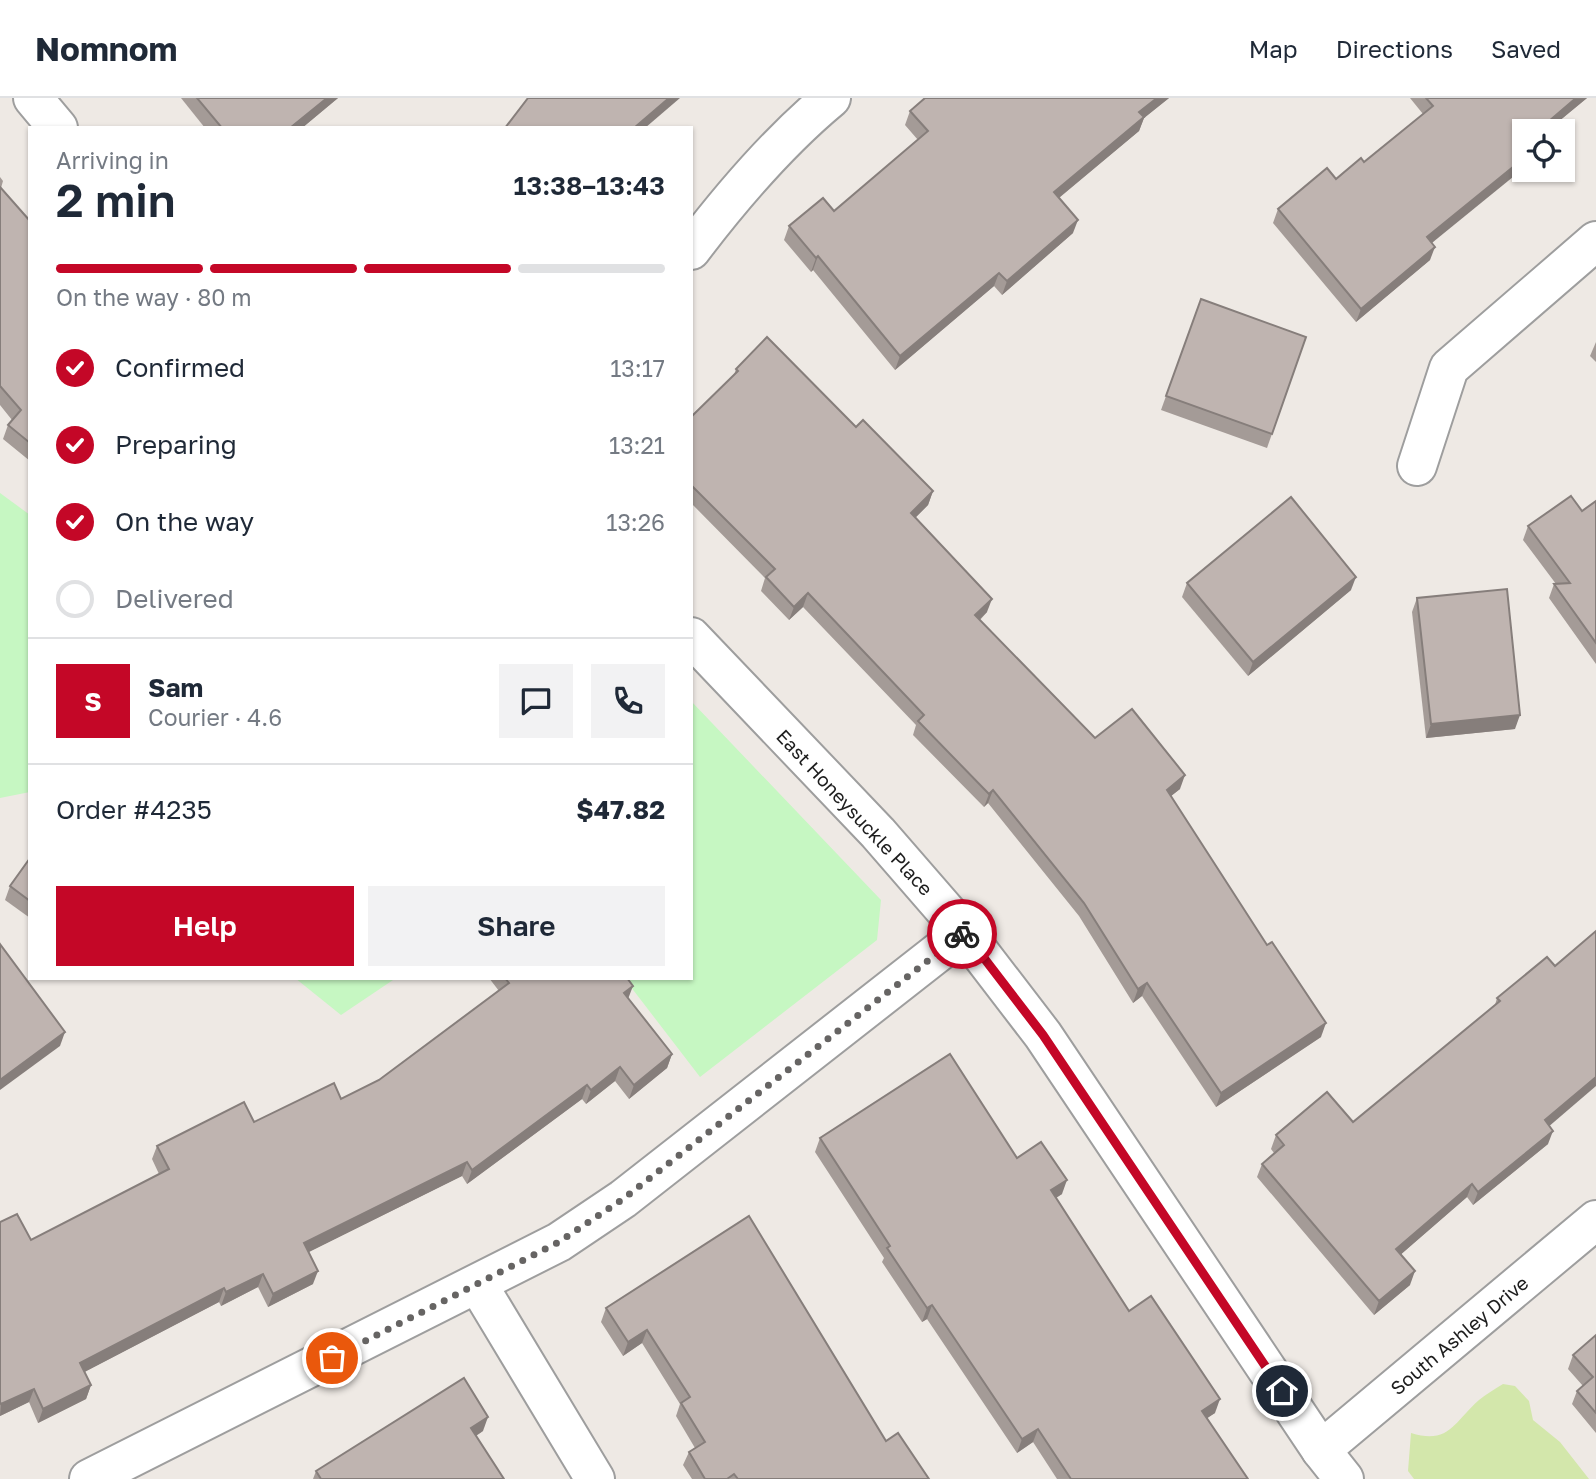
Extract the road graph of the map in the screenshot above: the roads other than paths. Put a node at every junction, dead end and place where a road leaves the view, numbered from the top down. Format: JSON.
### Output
{"nodes":[{"id":1,"x":33,"y":98,"type":"edge"},
{"id":2,"x":831,"y":98,"type":"edge"},
{"id":3,"x":56,"y":126,"type":"edge"},
{"id":4,"x":1596,"y":241,"type":"edge"},
{"id":5,"x":693,"y":247,"type":"edge"},
{"id":6,"x":1417,"y":466,"type":"dead end"},
{"id":7,"x":693,"y":639,"type":"edge"},
{"id":8,"x":964,"y":932,"type":"junction"},
{"id":9,"x":1596,"y":1220,"type":"edge"},
{"id":10,"x":478,"y":1285,"type":"junction"},
{"id":11,"x":1333,"y":1464,"type":"edge"},
{"id":12,"x":89,"y":1479,"type":"edge"},
{"id":13,"x":595,"y":1479,"type":"edge"}],
"edges":[{"from":1,"to":3,"type":"street"},
{"from":2,"to":5,"type":"street"},
{"from":4,"to":6,"type":"street"},
{"from":7,"to":8,"type":"street","name":"East Honeysuckle Place"},
{"from":8,"to":10,"type":"street"},
{"from":8,"to":11,"type":"street","name":"East Honeysuckle Place"},
{"from":9,"to":11,"type":"street","name":"South Ashley Drive"},
{"from":10,"to":12,"type":"street"},
{"from":10,"to":13,"type":"street"}]}
